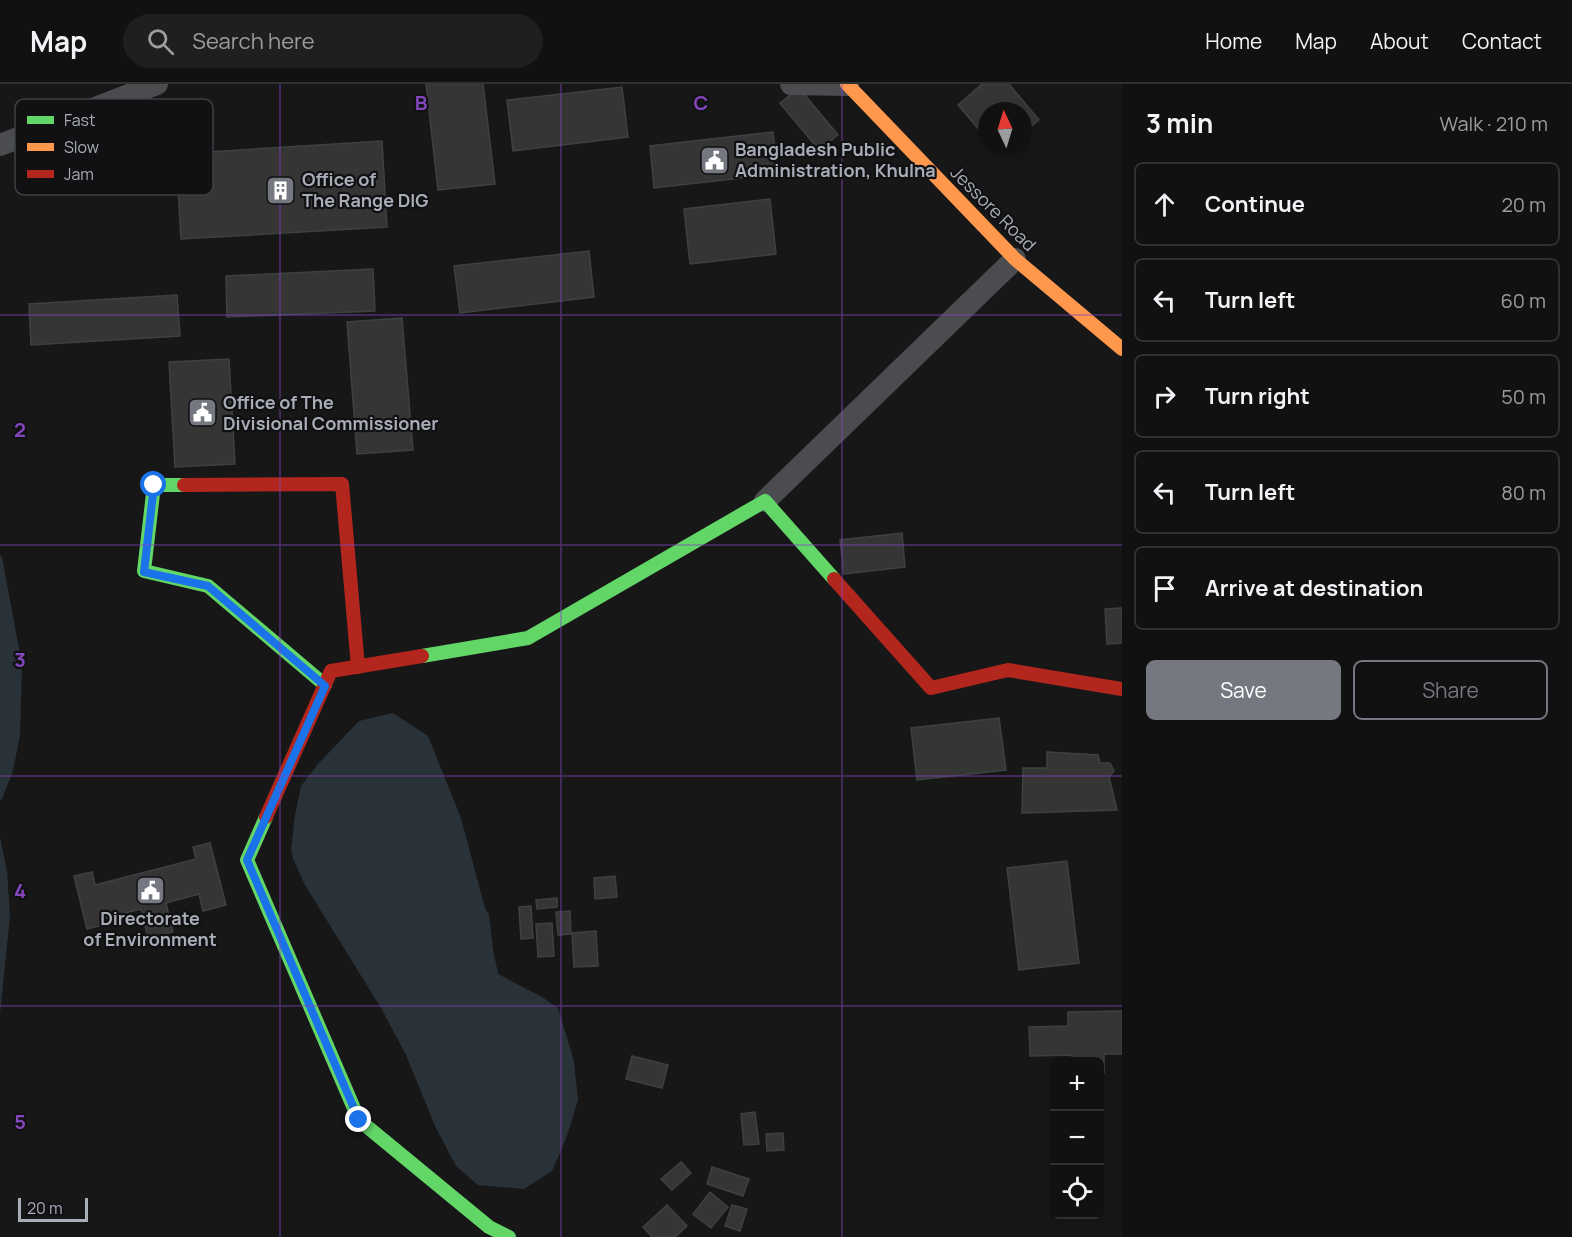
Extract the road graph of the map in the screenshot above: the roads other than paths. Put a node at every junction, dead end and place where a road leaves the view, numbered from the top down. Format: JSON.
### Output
{"nodes":[{"id":1,"x":157,"y":84,"type":"edge"},
{"id":2,"x":791,"y":84,"type":"edge"},
{"id":3,"x":847,"y":85,"type":"edge"},
{"id":4,"x":118,"y":99,"type":"edge"},
{"id":5,"x":15,"y":139,"type":"edge"},
{"id":6,"x":0,"y":145,"type":"edge"},
{"id":7,"x":1015,"y":259,"type":"junction"},
{"id":8,"x":1122,"y":349,"type":"edge"},
{"id":9,"x":765,"y":501,"type":"junction"},
{"id":10,"x":358,"y":667,"type":"junction"},
{"id":11,"x":325,"y":686,"type":"junction"},
{"id":12,"x":1122,"y":689,"type":"edge"},
{"id":13,"x":494,"y":1234,"type":"edge"}],
"edges":[{"from":1,"to":4,"type":"street"},
{"from":2,"to":3,"type":"street"},
{"from":3,"to":7,"type":"main road","name":"Jessore Road"},
{"from":5,"to":6,"type":"street"},
{"from":7,"to":8,"type":"main road","name":"Jessore Road"},
{"from":7,"to":9,"type":"street"},
{"from":9,"to":10,"type":"main road"},
{"from":9,"to":12,"type":"main road"},
{"from":10,"to":11,"type":"main road"},
{"from":10,"to":11,"type":"main road"},
{"from":11,"to":13,"type":"main road"}]}
